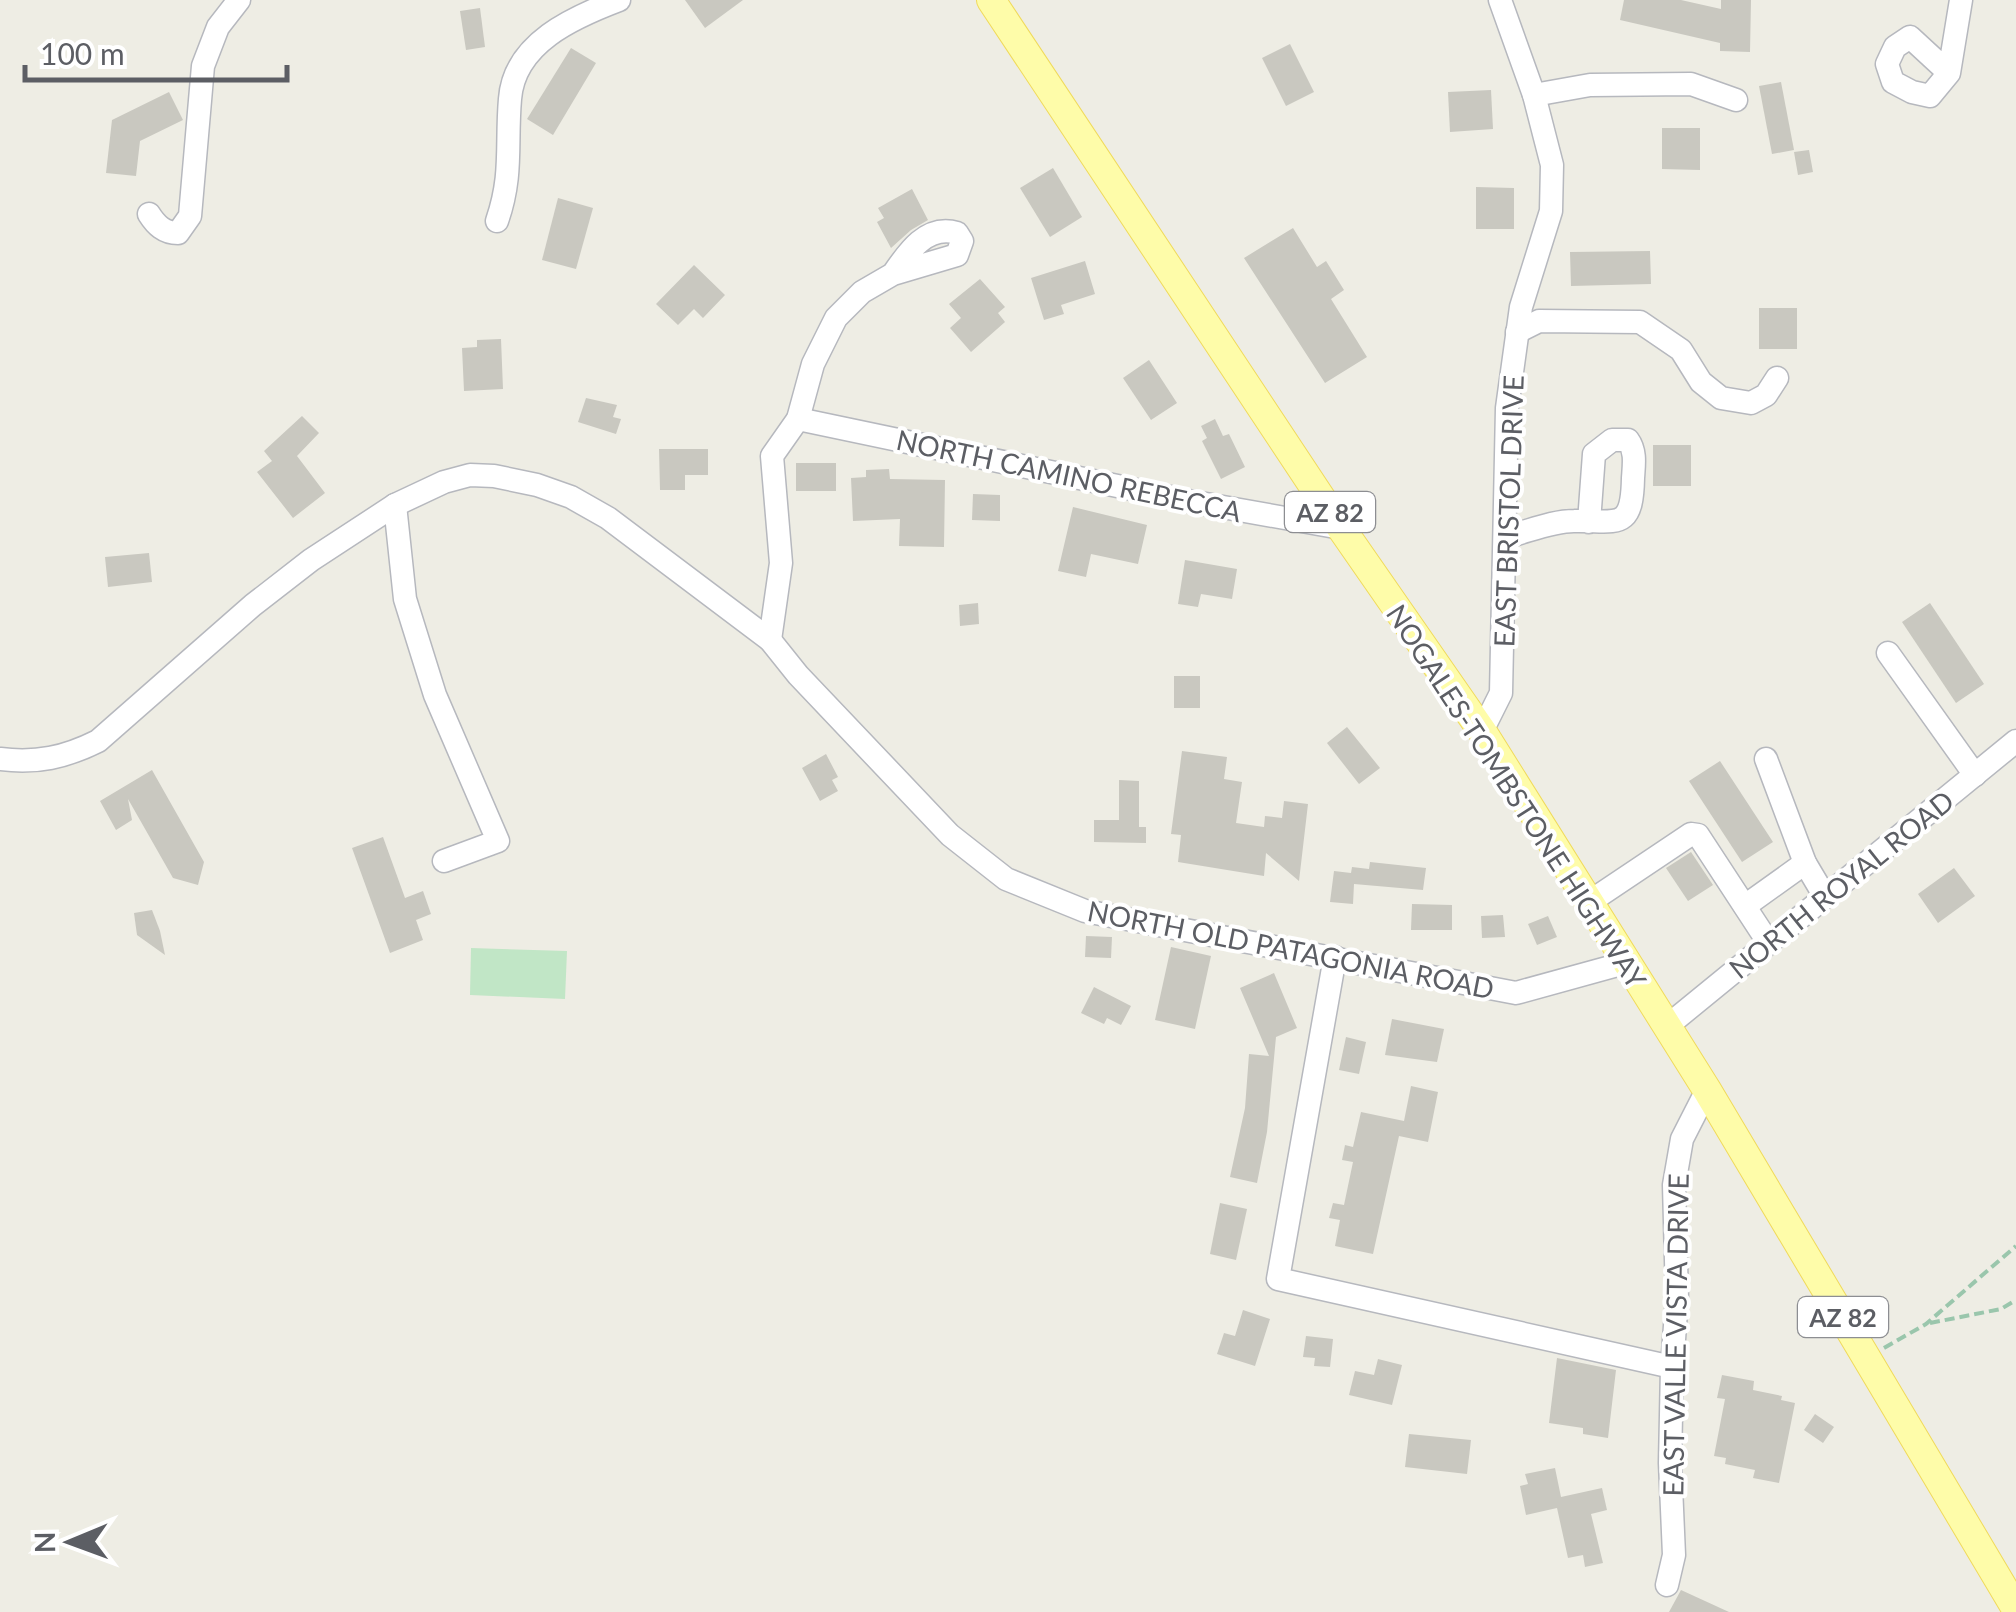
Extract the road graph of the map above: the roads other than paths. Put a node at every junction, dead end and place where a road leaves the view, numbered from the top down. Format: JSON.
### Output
{"nodes":[{"id":1,"x":239,"y":0,"type":"edge"},
{"id":2,"x":619,"y":0,"type":"edge"},
{"id":3,"x":991,"y":0,"type":"edge"},
{"id":4,"x":1500,"y":0,"type":"edge"},
{"id":5,"x":1960,"y":0,"type":"edge"},
{"id":6,"x":1949,"y":73,"type":"dead end"},
{"id":7,"x":1534,"y":95,"type":"junction"},
{"id":8,"x":1736,"y":100,"type":"dead end"},
{"id":9,"x":149,"y":214,"type":"dead end"},
{"id":10,"x":497,"y":221,"type":"dead end"},
{"id":11,"x":893,"y":274,"type":"dead end"},
{"id":12,"x":1518,"y":332,"type":"junction"},
{"id":13,"x":1777,"y":378,"type":"dead end"},
{"id":14,"x":798,"y":419,"type":"junction"},
{"id":15,"x":394,"y":505,"type":"junction"},
{"id":16,"x":1589,"y":522,"type":"dead end"},
{"id":17,"x":1341,"y":528,"type":"junction"},
{"id":18,"x":1505,"y":537,"type":"junction"},
{"id":19,"x":770,"y":640,"type":"junction"},
{"id":20,"x":1888,"y":653,"type":"dead end"},
{"id":21,"x":1482,"y":732,"type":"junction"},
{"id":22,"x":2016,"y":742,"type":"edge"},
{"id":23,"x":0,"y":758,"type":"edge"},
{"id":24,"x":1766,"y":759,"type":"dead end"},
{"id":25,"x":1975,"y":775,"type":"junction"},
{"id":26,"x":444,"y":861,"type":"dead end"},
{"id":27,"x":1805,"y":864,"type":"junction"},
{"id":28,"x":1824,"y":895,"type":"junction"},
{"id":29,"x":1588,"y":902,"type":"junction"},
{"id":30,"x":1745,"y":906,"type":"junction"},
{"id":31,"x":1768,"y":942,"type":"junction"},
{"id":32,"x":1335,"y":957,"type":"junction"},
{"id":33,"x":1625,"y":962,"type":"junction"},
{"id":34,"x":1666,"y":1027,"type":"junction"},
{"id":35,"x":1708,"y":1090,"type":"junction"},
{"id":36,"x":1672,"y":1367,"type":"junction"},
{"id":37,"x":1667,"y":1585,"type":"dead end"},
{"id":38,"x":2016,"y":1610,"type":"edge"}],
"edges":[{"from":1,"to":9,"type":"street"},
{"from":2,"to":10,"type":"street"},
{"from":3,"to":17,"type":"main road","name":"NOGALES-TOMBSTONE HIGHWAY","number":"AZ 82"},
{"from":4,"to":7,"type":"street","name":"EAST BRISTOL DRIVE"},
{"from":5,"to":6,"type":"street"},
{"from":7,"to":8,"type":"street"},
{"from":7,"to":12,"type":"street","name":"EAST BRISTOL DRIVE"},
{"from":11,"to":14,"type":"street"},
{"from":12,"to":13,"type":"street"},
{"from":12,"to":18,"type":"street","name":"EAST BRISTOL DRIVE"},
{"from":14,"to":17,"type":"street","name":"NORTH CAMINO REBECCA"},
{"from":14,"to":19,"type":"street"},
{"from":15,"to":19,"type":"street","name":"NORTH OLD PATAGONIA ROAD"},
{"from":15,"to":23,"type":"street","name":"NORTH OLD PATAGONIA ROAD"},
{"from":15,"to":26,"type":"street"},
{"from":16,"to":18,"type":"street"},
{"from":17,"to":21,"type":"main road","name":"NOGALES-TOMBSTONE HIGHWAY","number":"AZ 82"},
{"from":18,"to":21,"type":"street","name":"EAST BRISTOL DRIVE"},
{"from":19,"to":32,"type":"street","name":"NORTH OLD PATAGONIA ROAD"},
{"from":20,"to":25,"type":"street"},
{"from":21,"to":29,"type":"main road","name":"NOGALES-TOMBSTONE HIGHWAY","number":"AZ 82"},
{"from":22,"to":25,"type":"street","name":"NORTH ROYAL ROAD"},
{"from":24,"to":27,"type":"street"},
{"from":25,"to":28,"type":"street","name":"NORTH ROYAL ROAD"},
{"from":27,"to":28,"type":"street"},
{"from":27,"to":30,"type":"street"},
{"from":28,"to":31,"type":"street","name":"NORTH ROYAL ROAD"},
{"from":29,"to":30,"type":"street"},
{"from":29,"to":33,"type":"main road","name":"NOGALES-TOMBSTONE HIGHWAY","number":"AZ 82"},
{"from":30,"to":31,"type":"street"},
{"from":31,"to":34,"type":"street","name":"NORTH ROYAL ROAD"},
{"from":32,"to":33,"type":"street","name":"NORTH OLD PATAGONIA ROAD"},
{"from":32,"to":36,"type":"street"},
{"from":33,"to":34,"type":"main road","name":"NOGALES-TOMBSTONE HIGHWAY","number":"AZ 82"},
{"from":34,"to":35,"type":"main road","name":"NOGALES-TOMBSTONE HIGHWAY","number":"AZ 82"},
{"from":35,"to":36,"type":"street","name":"EAST VALLE VISTA DRIVE"},
{"from":35,"to":38,"type":"main road","name":"NOGALES-TOMBSTONE HIGHWAY","number":"AZ 82"},
{"from":36,"to":37,"type":"street","name":"EAST VALLE VISTA DRIVE"}]}
